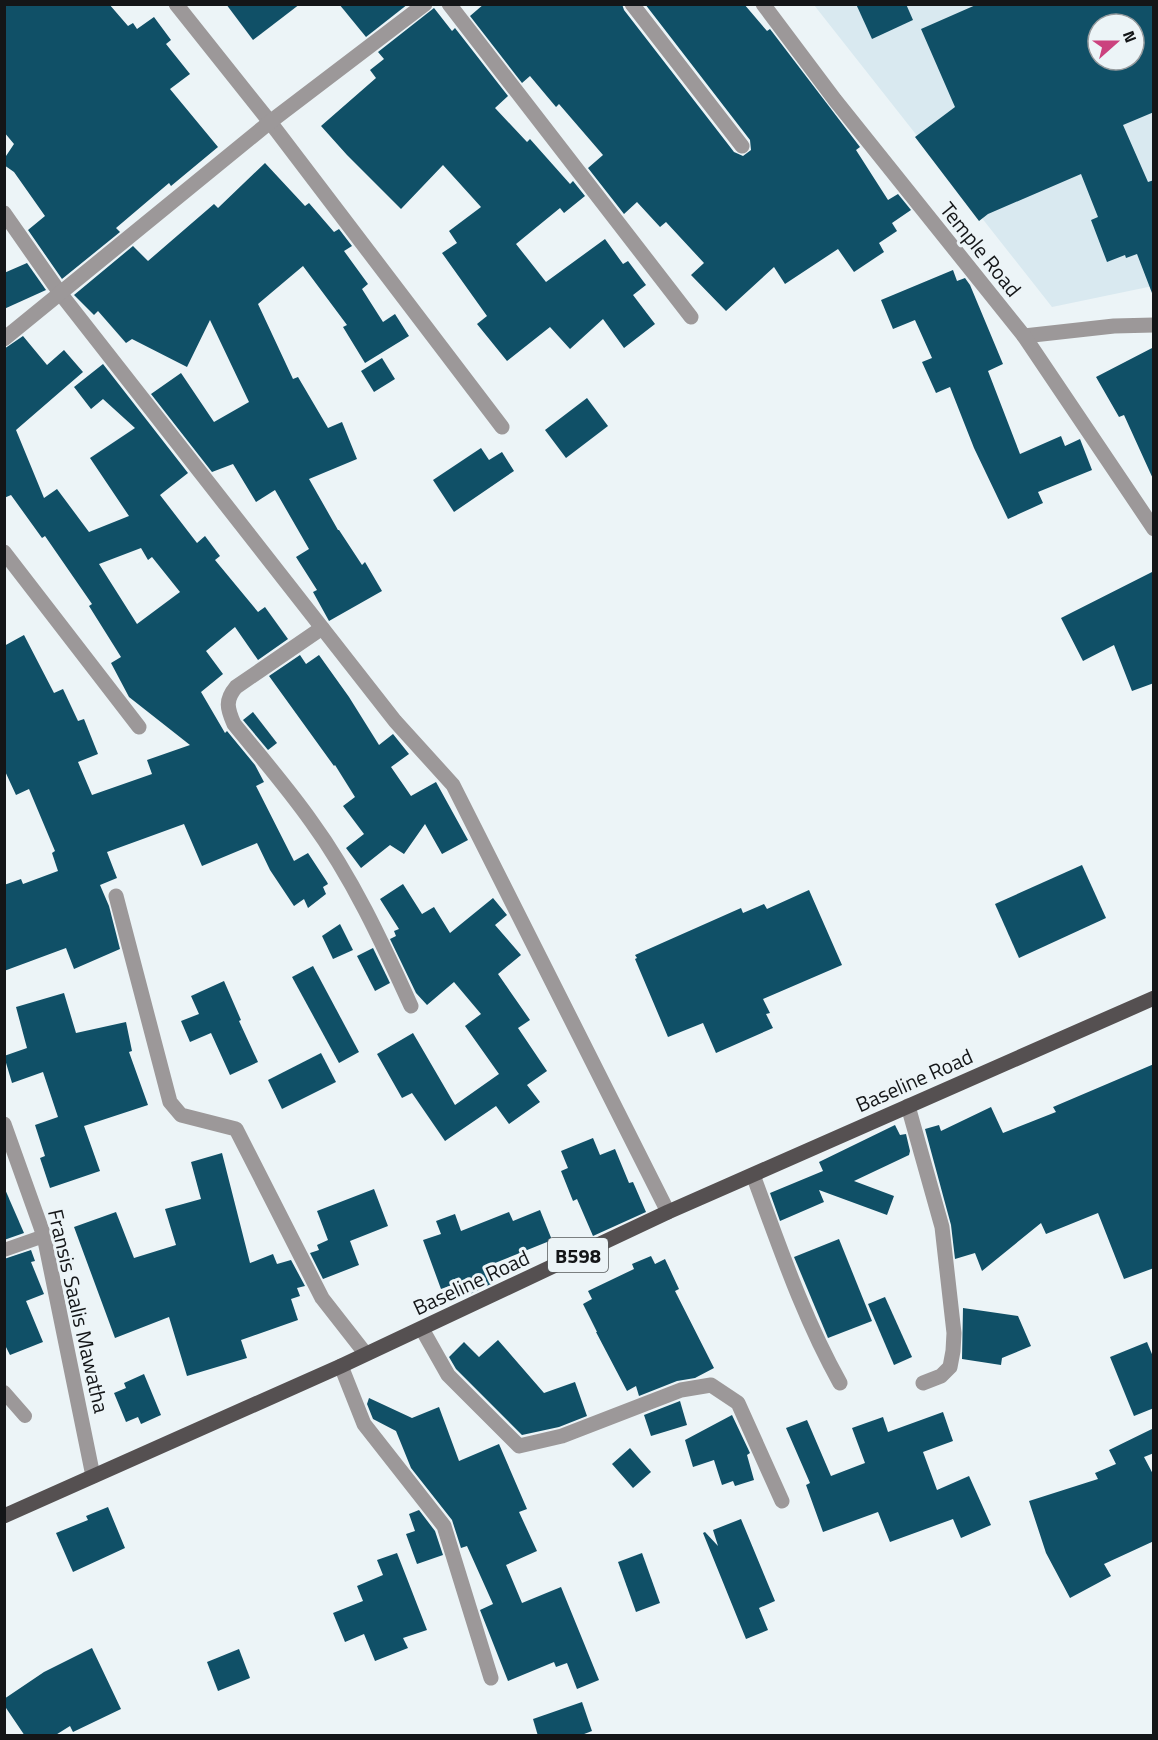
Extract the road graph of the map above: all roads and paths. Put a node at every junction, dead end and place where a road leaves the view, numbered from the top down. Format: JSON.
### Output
{"nodes":[{"id":1,"x":176,"y":4,"type":"edge"},
{"id":2,"x":426,"y":4,"type":"edge"},
{"id":3,"x":448,"y":4,"type":"edge"},
{"id":4,"x":632,"y":4,"type":"edge"},
{"id":5,"x":763,"y":4,"type":"edge"},
{"id":6,"x":270,"y":122,"type":"junction"},
{"id":7,"x":742,"y":146,"type":"dead end"},
{"id":8,"x":4,"y":213,"type":"edge"},
{"id":9,"x":60,"y":293,"type":"junction"},
{"id":10,"x":691,"y":317,"type":"dead end"},
{"id":11,"x":1154,"y":325,"type":"edge"},
{"id":12,"x":1024,"y":336,"type":"junction"},
{"id":13,"x":4,"y":339,"type":"edge"},
{"id":14,"x":502,"y":427,"type":"dead end"},
{"id":15,"x":1154,"y":529,"type":"edge"},
{"id":16,"x":4,"y":552,"type":"edge"},
{"id":17,"x":322,"y":628,"type":"junction"},
{"id":18,"x":139,"y":727,"type":"dead end"},
{"id":19,"x":116,"y":896,"type":"dead end"},
{"id":20,"x":1154,"y":998,"type":"edge"},
{"id":21,"x":411,"y":1006,"type":"dead end"},
{"id":22,"x":908,"y":1106,"type":"junction"},
{"id":23,"x":4,"y":1124,"type":"edge"},
{"id":24,"x":753,"y":1175,"type":"junction"},
{"id":25,"x":668,"y":1212,"type":"junction"},
{"id":26,"x":44,"y":1236,"type":"junction"},
{"id":27,"x":4,"y":1250,"type":"edge"},
{"id":28,"x":422,"y":1329,"type":"junction"},
{"id":29,"x":365,"y":1353,"type":"junction"},
{"id":30,"x":340,"y":1366,"type":"junction"},
{"id":31,"x":840,"y":1383,"type":"dead end"},
{"id":32,"x":923,"y":1383,"type":"dead end"},
{"id":33,"x":4,"y":1392,"type":"edge"},
{"id":34,"x":25,"y":1416,"type":"dead end"},
{"id":35,"x":93,"y":1476,"type":"junction"},
{"id":36,"x":782,"y":1501,"type":"dead end"},
{"id":37,"x":4,"y":1516,"type":"edge"},
{"id":38,"x":491,"y":1678,"type":"dead end"}],
"edges":[{"from":1,"to":6,"type":"street"},
{"from":2,"to":6,"type":"street"},
{"from":3,"to":10,"type":"street"},
{"from":4,"to":7,"type":"street"},
{"from":5,"to":12,"type":"street","name":"Temple Road"},
{"from":6,"to":9,"type":"street"},
{"from":6,"to":14,"type":"street"},
{"from":8,"to":9,"type":"street"},
{"from":9,"to":13,"type":"street"},
{"from":9,"to":17,"type":"street"},
{"from":11,"to":12,"type":"street"},
{"from":12,"to":15,"type":"street","name":"Temple Road"},
{"from":16,"to":18,"type":"street"},
{"from":17,"to":21,"type":"street"},
{"from":17,"to":25,"type":"street"},
{"from":19,"to":29,"type":"street"},
{"from":20,"to":22,"type":"main road","name":"Baseline Road","number":"B598"},
{"from":22,"to":24,"type":"main road","name":"Baseline Road","number":"B598"},
{"from":22,"to":32,"type":"street"},
{"from":23,"to":26,"type":"street","name":"Fransis Saalis Mawatha"},
{"from":24,"to":25,"type":"main road","name":"Baseline Road","number":"B598"},
{"from":24,"to":31,"type":"street"},
{"from":25,"to":28,"type":"main road","name":"Baseline Road","number":"B598"},
{"from":26,"to":27,"type":"lane"},
{"from":26,"to":35,"type":"street","name":"Fransis Saalis Mawatha"},
{"from":28,"to":29,"type":"main road","name":"Baseline Road","number":"B598"},
{"from":28,"to":36,"type":"street"},
{"from":29,"to":30,"type":"main road","name":"Baseline Road","number":"B598"},
{"from":30,"to":35,"type":"main road","name":"Baseline Road","number":"B598"},
{"from":30,"to":38,"type":"street"},
{"from":33,"to":34,"type":"lane"},
{"from":35,"to":37,"type":"main road","name":"Baseline Road","number":"B598"}]}
